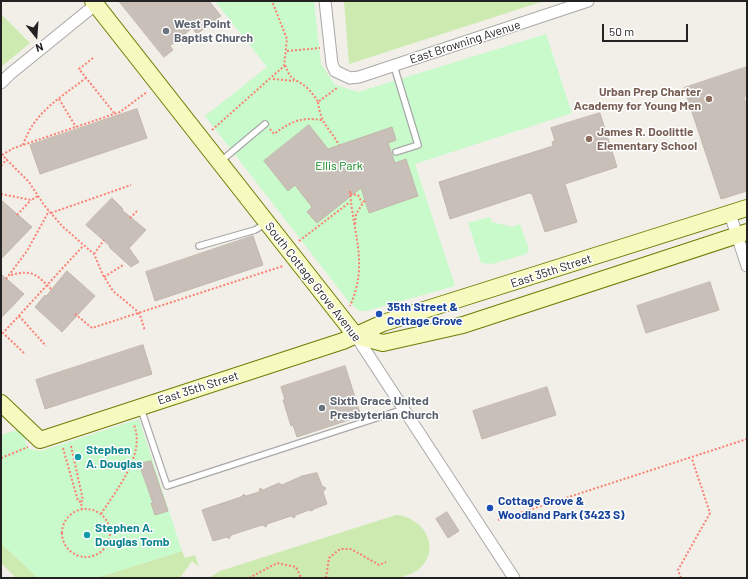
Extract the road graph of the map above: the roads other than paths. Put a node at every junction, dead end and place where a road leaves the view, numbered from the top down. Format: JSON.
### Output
{"nodes":[{"id":1,"x":325,"y":1,"type":"edge"},
{"id":2,"x":588,"y":1,"type":"edge"},
{"id":3,"x":94,"y":3,"type":"edge"},
{"id":4,"x":394,"y":66,"type":"junction"},
{"id":5,"x":1,"y":83,"type":"edge"},
{"id":6,"x":265,"y":124,"type":"road end"},
{"id":7,"x":396,"y":152,"type":"dead end"},
{"id":8,"x":220,"y":162,"type":"junction"},
{"id":9,"x":747,"y":208,"type":"edge"},
{"id":10,"x":730,"y":214,"type":"junction"},
{"id":11,"x":267,"y":223,"type":"junction"},
{"id":12,"x":742,"y":234,"type":"edge"},
{"id":13,"x":199,"y":246,"type":"dead end"},
{"id":14,"x":747,"y":266,"type":"edge"},
{"id":15,"x":356,"y":336,"type":"junction"},
{"id":16,"x":1,"y":403,"type":"edge"},
{"id":17,"x":140,"y":406,"type":"junction"},
{"id":18,"x":404,"y":409,"type":"junction"},
{"id":19,"x":514,"y":578,"type":"edge"}],
"edges":[{"from":1,"to":4,"type":"street","name":"East Browning Avenue"},
{"from":2,"to":4,"type":"street","name":"East Browning Avenue"},
{"from":3,"to":5,"type":"street"},
{"from":3,"to":8,"type":"main road","name":"South Cottage Grove Avenue"},
{"from":4,"to":7,"type":"lane"},
{"from":6,"to":8,"type":"lane"},
{"from":8,"to":11,"type":"main road","name":"South Cottage Grove Avenue"},
{"from":9,"to":10,"type":"main road","name":"East 35th Street"},
{"from":10,"to":12,"type":"street"},
{"from":10,"to":15,"type":"main road","name":"East 35th Street"},
{"from":11,"to":13,"type":"lane"},
{"from":11,"to":15,"type":"main road","name":"South Cottage Grove Avenue"},
{"from":12,"to":14,"type":"street"},
{"from":12,"to":15,"type":"main road","name":"East 35th Street"},
{"from":15,"to":17,"type":"main road","name":"East 35th Street"},
{"from":15,"to":18,"type":"street","name":"South Cottage Grove Avenue"},
{"from":16,"to":17,"type":"main road","name":"East 35th Street"},
{"from":17,"to":18,"type":"lane"},
{"from":18,"to":19,"type":"street","name":"South Cottage Grove Avenue"}]}
